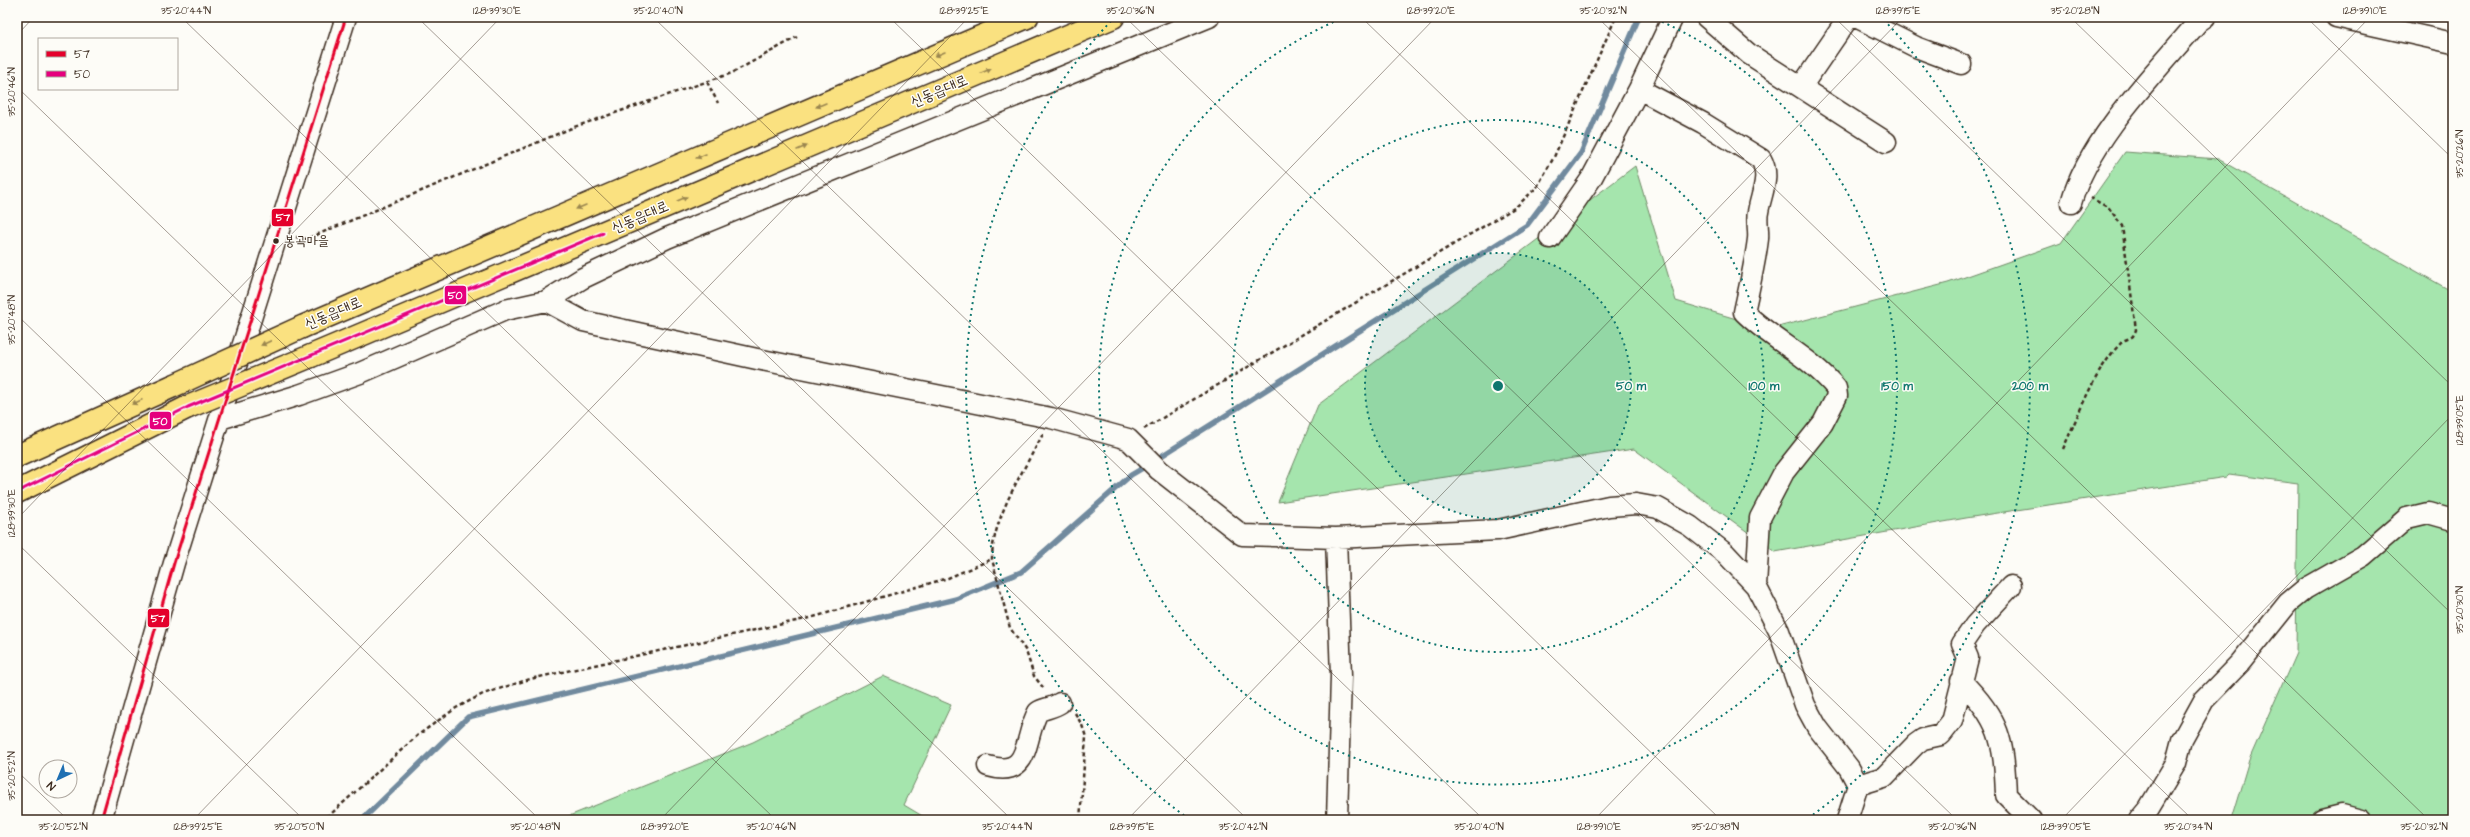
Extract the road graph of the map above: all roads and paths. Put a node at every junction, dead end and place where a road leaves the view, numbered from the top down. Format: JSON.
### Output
{"nodes":[{"id":1,"x":346,"y":17,"type":"edge"},
{"id":2,"x":1028,"y":17,"type":"edge"},
{"id":3,"x":1113,"y":17,"type":"edge"},
{"id":4,"x":1209,"y":17,"type":"edge"},
{"id":5,"x":1616,"y":17,"type":"edge"},
{"id":6,"x":1673,"y":17,"type":"edge"},
{"id":7,"x":1706,"y":17,"type":"edge"},
{"id":8,"x":1849,"y":17,"type":"edge"},
{"id":9,"x":1856,"y":17,"type":"edge"},
{"id":10,"x":2205,"y":17,"type":"edge"},
{"id":11,"x":2336,"y":17,"type":"edge"},
{"id":12,"x":797,"y":37,"type":"dead end"},
{"id":13,"x":2453,"y":43,"type":"edge"},
{"id":14,"x":1961,"y":64,"type":"dead end"},
{"id":15,"x":707,"y":82,"type":"junction"},
{"id":16,"x":1801,"y":87,"type":"junction"},
{"id":17,"x":1639,"y":89,"type":"junction"},
{"id":18,"x":718,"y":103,"type":"dead end"},
{"id":19,"x":1886,"y":142,"type":"dead end"},
{"id":20,"x":2074,"y":194,"type":"joint"},
{"id":21,"x":278,"y":233,"type":"junction"},
{"id":22,"x":1550,"y":238,"type":"dead end"},
{"id":23,"x":546,"y":301,"type":"junction"},
{"id":24,"x":1050,"y":418,"type":"junction"},
{"id":25,"x":220,"y":419,"type":"junction"},
{"id":26,"x":1132,"y":443,"type":"junction"},
{"id":27,"x":2063,"y":449,"type":"dead end"},
{"id":28,"x":17,"y":456,"type":"edge"},
{"id":29,"x":17,"y":492,"type":"edge"},
{"id":30,"x":2453,"y":520,"type":"edge"},
{"id":31,"x":1336,"y":538,"type":"junction"},
{"id":32,"x":992,"y":559,"type":"junction"},
{"id":33,"x":1756,"y":586,"type":"junction"},
{"id":34,"x":2011,"y":586,"type":"dead end"},
{"id":35,"x":1001,"y":593,"type":"dead end"},
{"id":36,"x":1961,"y":681,"type":"junction"},
{"id":37,"x":1060,"y":703,"type":"dead end"},
{"id":38,"x":988,"y":766,"type":"dead end"},
{"id":39,"x":1858,"y":785,"type":"junction"},
{"id":40,"x":101,"y":820,"type":"edge"},
{"id":41,"x":320,"y":820,"type":"edge"},
{"id":42,"x":1337,"y":820,"type":"edge"},
{"id":43,"x":1847,"y":820,"type":"edge"},
{"id":44,"x":2031,"y":820,"type":"edge"},
{"id":45,"x":2139,"y":820,"type":"edge"},
{"id":46,"x":2322,"y":820,"type":"edge"},
{"id":47,"x":2361,"y":820,"type":"edge"}],
"edges":[{"from":1,"to":21,"type":"street"},
{"from":2,"to":28,"type":"main road","name":"신동읍대로","one_way":true,"bridge":true},
{"from":29,"to":3,"type":"main road","name":"신동읍대로","one_way":true,"bridge":true},
{"from":4,"to":23,"type":"street"},
{"from":5,"to":26,"type":"path"},
{"from":6,"to":17,"type":"street"},
{"from":7,"to":16,"type":"street"},
{"from":8,"to":16,"type":"street"},
{"from":9,"to":14,"type":"street"},
{"from":10,"to":20,"type":"street"},
{"from":11,"to":13,"type":"street"},
{"from":12,"to":15,"type":"path"},
{"from":15,"to":18,"type":"path"},
{"from":15,"to":21,"type":"path"},
{"from":16,"to":19,"type":"street"},
{"from":17,"to":22,"type":"street"},
{"from":17,"to":33,"type":"street"},
{"from":20,"to":27,"type":"path"},
{"from":21,"to":25,"type":"street"},
{"from":23,"to":24,"type":"street"},
{"from":23,"to":25,"type":"street"},
{"from":24,"to":26,"type":"street"},
{"from":24,"to":32,"type":"path"},
{"from":25,"to":40,"type":"street"},
{"from":26,"to":31,"type":"street"},
{"from":30,"to":45,"type":"street"},
{"from":31,"to":33,"type":"street"},
{"from":31,"to":42,"type":"street"},
{"from":32,"to":35,"type":"path"},
{"from":32,"to":41,"type":"path"},
{"from":33,"to":39,"type":"street"},
{"from":34,"to":36,"type":"street"},
{"from":36,"to":39,"type":"street"},
{"from":36,"to":44,"type":"street"},
{"from":37,"to":38,"type":"street"},
{"from":39,"to":43,"type":"street"},
{"from":46,"to":47,"type":"street"}]}
